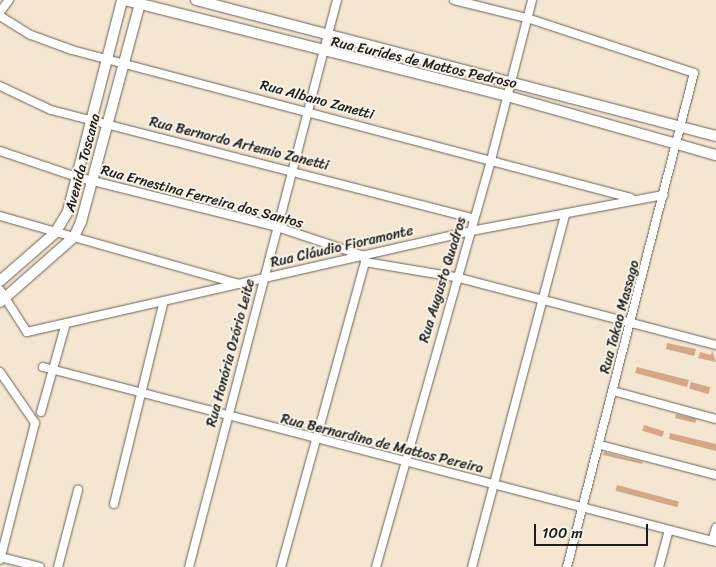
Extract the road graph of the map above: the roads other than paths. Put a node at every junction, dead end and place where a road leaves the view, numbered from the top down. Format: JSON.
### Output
{"nodes":[{"id":1,"x":9,"y":0,"type":"edge"},
{"id":2,"x":123,"y":0,"type":"edge"},
{"id":3,"x":196,"y":0,"type":"edge"},
{"id":4,"x":337,"y":0,"type":"edge"},
{"id":5,"x":454,"y":0,"type":"edge"},
{"id":6,"x":532,"y":0,"type":"edge"},
{"id":7,"x":140,"y":2,"type":"edge"},
{"id":8,"x":0,"y":12,"type":"edge"},
{"id":9,"x":0,"y":16,"type":"edge"},
{"id":10,"x":527,"y":18,"type":"junction"},
{"id":11,"x":328,"y":37,"type":"junction"},
{"id":12,"x":324,"y":54,"type":"junction"},
{"id":13,"x":107,"y":59,"type":"junction"},
{"id":14,"x":124,"y":63,"type":"junction"},
{"id":15,"x":511,"y":84,"type":"junction"},
{"id":16,"x":0,"y":86,"type":"edge"},
{"id":17,"x":507,"y":96,"type":"junction"},
{"id":18,"x":308,"y":110,"type":"junction"},
{"id":19,"x":92,"y":120,"type":"junction"},
{"id":20,"x":108,"y":124,"type":"junction"},
{"id":21,"x":682,"y":127,"type":"junction"},
{"id":22,"x":716,"y":136,"type":"edge"},
{"id":23,"x":678,"y":145,"type":"junction"},
{"id":24,"x":0,"y":151,"type":"edge"},
{"id":25,"x":716,"y":155,"type":"edge"},
{"id":26,"x":492,"y":160,"type":"junction"},
{"id":27,"x":292,"y":169,"type":"junction"},
{"id":28,"x":77,"y":177,"type":"junction"},
{"id":29,"x":93,"y":181,"type":"junction"},
{"id":30,"x":664,"y":195,"type":"junction"},
{"id":31,"x":632,"y":199,"type":"junction"},
{"id":32,"x":565,"y":214,"type":"junction"},
{"id":33,"x":0,"y":216,"type":"edge"},
{"id":34,"x":474,"y":219,"type":"junction"},
{"id":35,"x":277,"y":227,"type":"junction"},
{"id":36,"x":471,"y":231,"type":"junction"},
{"id":37,"x":55,"y":233,"type":"junction"},
{"id":38,"x":74,"y":237,"type":"junction"},
{"id":39,"x":364,"y":259,"type":"junction"},
{"id":40,"x":456,"y":277,"type":"junction"},
{"id":41,"x":263,"y":278,"type":"junction"},
{"id":42,"x":0,"y":281,"type":"edge"},
{"id":43,"x":238,"y":284,"type":"junction"},
{"id":44,"x":2,"y":297,"type":"edge"},
{"id":45,"x":542,"y":299,"type":"junction"},
{"id":46,"x":164,"y":301,"type":"junction"},
{"id":47,"x":631,"y":322,"type":"junction"},
{"id":48,"x":66,"y":323,"type":"junction"},
{"id":49,"x":716,"y":344,"type":"edge"},
{"id":50,"x":43,"y":367,"type":"dead end"},
{"id":51,"x":53,"y":370,"type":"junction"},
{"id":52,"x":0,"y":372,"type":"edge"},
{"id":53,"x":613,"y":391,"type":"junction"},
{"id":54,"x":142,"y":396,"type":"junction"},
{"id":55,"x":41,"y":412,"type":"dead end"},
{"id":56,"x":227,"y":418,"type":"junction"},
{"id":57,"x":716,"y":418,"type":"edge"},
{"id":58,"x":315,"y":440,"type":"junction"},
{"id":59,"x":600,"y":444,"type":"junction"},
{"id":60,"x":404,"y":463,"type":"junction"},
{"id":61,"x":716,"y":475,"type":"edge"},
{"id":62,"x":493,"y":486,"type":"junction"},
{"id":63,"x":78,"y":490,"type":"dead end"},
{"id":64,"x":114,"y":504,"type":"dead end"},
{"id":65,"x":582,"y":508,"type":"junction"},
{"id":66,"x":716,"y":528,"type":"edge"},
{"id":67,"x":669,"y":530,"type":"junction"},
{"id":68,"x":714,"y":542,"type":"edge"},
{"id":69,"x":0,"y":558,"type":"edge"},
{"id":70,"x":40,"y":567,"type":"edge"},
{"id":71,"x":58,"y":567,"type":"edge"},
{"id":72,"x":189,"y":567,"type":"edge"},
{"id":73,"x":281,"y":567,"type":"edge"},
{"id":74,"x":376,"y":567,"type":"edge"},
{"id":75,"x":472,"y":567,"type":"edge"},
{"id":76,"x":567,"y":567,"type":"edge"},
{"id":77,"x":659,"y":567,"type":"edge"}],
"edges":[{"from":1,"to":8,"type":"street"},
{"from":2,"to":7,"type":"street","name":"Rua Eurídes de Mattos Pedroso"},
{"from":2,"to":13,"type":"street","name":"Avenida Toscana"},
{"from":3,"to":11,"type":"street","name":"Rua Eurídes de Mattos Pedroso"},
{"from":4,"to":11,"type":"street","name":"Rua Honória Ozório Leite"},
{"from":5,"to":10,"type":"street"},
{"from":6,"to":10,"type":"street","name":"Rua Augusto Quadros"},
{"from":7,"to":12,"type":"street","name":"Rua Eurídes de Mattos Pedroso"},
{"from":7,"to":14,"type":"street","name":"Avenida Toscana"},
{"from":9,"to":13,"type":"street","name":"Rua Albano Zanetti"},
{"from":10,"to":15,"type":"street","name":"Rua Augusto Quadros"},
{"from":10,"to":21,"type":"street","name":"Rua Takao Massago"},
{"from":11,"to":12,"type":"street","name":"Rua Honória Ozório Leite"},
{"from":11,"to":15,"type":"street","name":"Rua Eurídes de Mattos Pedroso"},
{"from":12,"to":17,"type":"street","name":"Rua Eurídes de Mattos Pedroso"},
{"from":12,"to":18,"type":"street","name":"Rua Honória Ozório Leite"},
{"from":13,"to":14,"type":"street","name":"Rua Albano Zanetti"},
{"from":13,"to":19,"type":"street","name":"Avenida Toscana"},
{"from":14,"to":18,"type":"street","name":"Rua Albano Zanetti"},
{"from":14,"to":20,"type":"street","name":"Avenida Toscana"},
{"from":15,"to":17,"type":"street","name":"Rua Augusto Quadros"},
{"from":15,"to":21,"type":"street","name":"Rua Eurídes de Mattos Pedroso"},
{"from":16,"to":19,"type":"street","name":"Rua Bernardo Artemio Zanetti"},
{"from":17,"to":23,"type":"street","name":"Rua Eurídes de Mattos Pedroso"},
{"from":17,"to":26,"type":"street","name":"Rua Augusto Quadros"},
{"from":18,"to":26,"type":"street","name":"Rua Albano Zanetti"},
{"from":18,"to":27,"type":"street","name":"Rua Honória Ozório Leite"},
{"from":19,"to":20,"type":"street","name":"Rua Bernardo Artemio Zanetti"},
{"from":19,"to":28,"type":"street","name":"Avenida Toscana"},
{"from":20,"to":27,"type":"street","name":"Rua Bernardo Artemio Zanetti"},
{"from":20,"to":29,"type":"street","name":"Avenida Toscana"},
{"from":21,"to":22,"type":"street","name":"Rua Eurídes de Mattos Pedroso"},
{"from":21,"to":23,"type":"street","name":"Rua Takao Massago"},
{"from":23,"to":25,"type":"street","name":"Rua Eurídes de Mattos Pedroso"},
{"from":23,"to":30,"type":"street","name":"Rua Takao Massago"},
{"from":24,"to":28,"type":"street","name":"Rua Ernestina Ferreira dos Santos"},
{"from":26,"to":31,"type":"street","name":"Rua Albano Zanetti"},
{"from":26,"to":34,"type":"street","name":"Rua Augusto Quadros"},
{"from":27,"to":34,"type":"street","name":"Rua Bernardo Artemio Zanetti"},
{"from":27,"to":35,"type":"street","name":"Rua Honória Ozório Leite"},
{"from":28,"to":29,"type":"street","name":"Rua Ernestina Ferreira dos Santos"},
{"from":28,"to":37,"type":"street","name":"Avenida Toscana"},
{"from":29,"to":35,"type":"street","name":"Rua Ernestina Ferreira dos Santos"},
{"from":29,"to":38,"type":"street","name":"Avenida Toscana"},
{"from":30,"to":31,"type":"street","name":"Rua Cláudio Fioramonte"},
{"from":30,"to":47,"type":"street","name":"Rua Takao Massago"},
{"from":31,"to":32,"type":"street","name":"Rua Cláudio Fioramonte"},
{"from":32,"to":36,"type":"street","name":"Rua Cláudio Fioramonte"},
{"from":32,"to":45,"type":"street"},
{"from":33,"to":37,"type":"street"},
{"from":34,"to":36,"type":"street","name":"Rua Augusto Quadros"},
{"from":35,"to":39,"type":"street","name":"Rua Ernestina Ferreira dos Santos"},
{"from":35,"to":41,"type":"street","name":"Rua Honória Ozório Leite"},
{"from":36,"to":39,"type":"street","name":"Rua Cláudio Fioramonte"},
{"from":36,"to":40,"type":"street","name":"Rua Augusto Quadros"},
{"from":37,"to":38,"type":"street"},
{"from":37,"to":42,"type":"street","name":"Avenida Toscana"},
{"from":38,"to":43,"type":"street"},
{"from":38,"to":44,"type":"street","name":"Avenida Toscana"},
{"from":39,"to":40,"type":"street"},
{"from":39,"to":41,"type":"street","name":"Rua Cláudio Fioramonte"},
{"from":39,"to":58,"type":"street"},
{"from":40,"to":45,"type":"street"},
{"from":40,"to":60,"type":"street","name":"Rua Augusto Quadros"},
{"from":41,"to":43,"type":"street","name":"Rua Cláudio Fioramonte"},
{"from":41,"to":56,"type":"street","name":"Rua Honória Ozório Leite"},
{"from":43,"to":46,"type":"street","name":"Rua Cláudio Fioramonte"},
{"from":44,"to":48,"type":"street","name":"Rua Cláudio Fioramonte"},
{"from":45,"to":47,"type":"street"},
{"from":45,"to":62,"type":"street"},
{"from":46,"to":48,"type":"street","name":"Rua Cláudio Fioramonte"},
{"from":46,"to":54,"type":"street"},
{"from":47,"to":49,"type":"street"},
{"from":47,"to":53,"type":"street","name":"Rua Takao Massago"},
{"from":48,"to":51,"type":"street"},
{"from":50,"to":51,"type":"street","name":"Rua Bernardino de Mattos Pereira"},
{"from":51,"to":54,"type":"street","name":"Rua Bernardino de Mattos Pereira"},
{"from":51,"to":55,"type":"street"},
{"from":52,"to":69,"type":"street"},
{"from":53,"to":57,"type":"street"},
{"from":53,"to":59,"type":"street","name":"Rua Takao Massago"},
{"from":54,"to":56,"type":"street","name":"Rua Bernardino de Mattos Pereira"},
{"from":54,"to":64,"type":"street"},
{"from":56,"to":58,"type":"street","name":"Rua Bernardino de Mattos Pereira"},
{"from":56,"to":72,"type":"street","name":"Rua Honória Ozório Leite"},
{"from":58,"to":60,"type":"street","name":"Rua Bernardino de Mattos Pereira"},
{"from":58,"to":73,"type":"street"},
{"from":59,"to":61,"type":"street"},
{"from":59,"to":65,"type":"street","name":"Rua Takao Massago"},
{"from":60,"to":62,"type":"street","name":"Rua Bernardino de Mattos Pereira"},
{"from":60,"to":74,"type":"street","name":"Rua Augusto Quadros"},
{"from":62,"to":65,"type":"street","name":"Rua Bernardino de Mattos Pereira"},
{"from":62,"to":75,"type":"street"},
{"from":63,"to":71,"type":"street"},
{"from":65,"to":67,"type":"street","name":"Rua Bernardino de Mattos Pereira"},
{"from":65,"to":76,"type":"street","name":"Rua Takao Massago"},
{"from":66,"to":68,"type":"street"},
{"from":67,"to":68,"type":"street","name":"Rua Bernardino de Mattos Pereira"},
{"from":67,"to":77,"type":"street"},
{"from":69,"to":70,"type":"street"}]}
